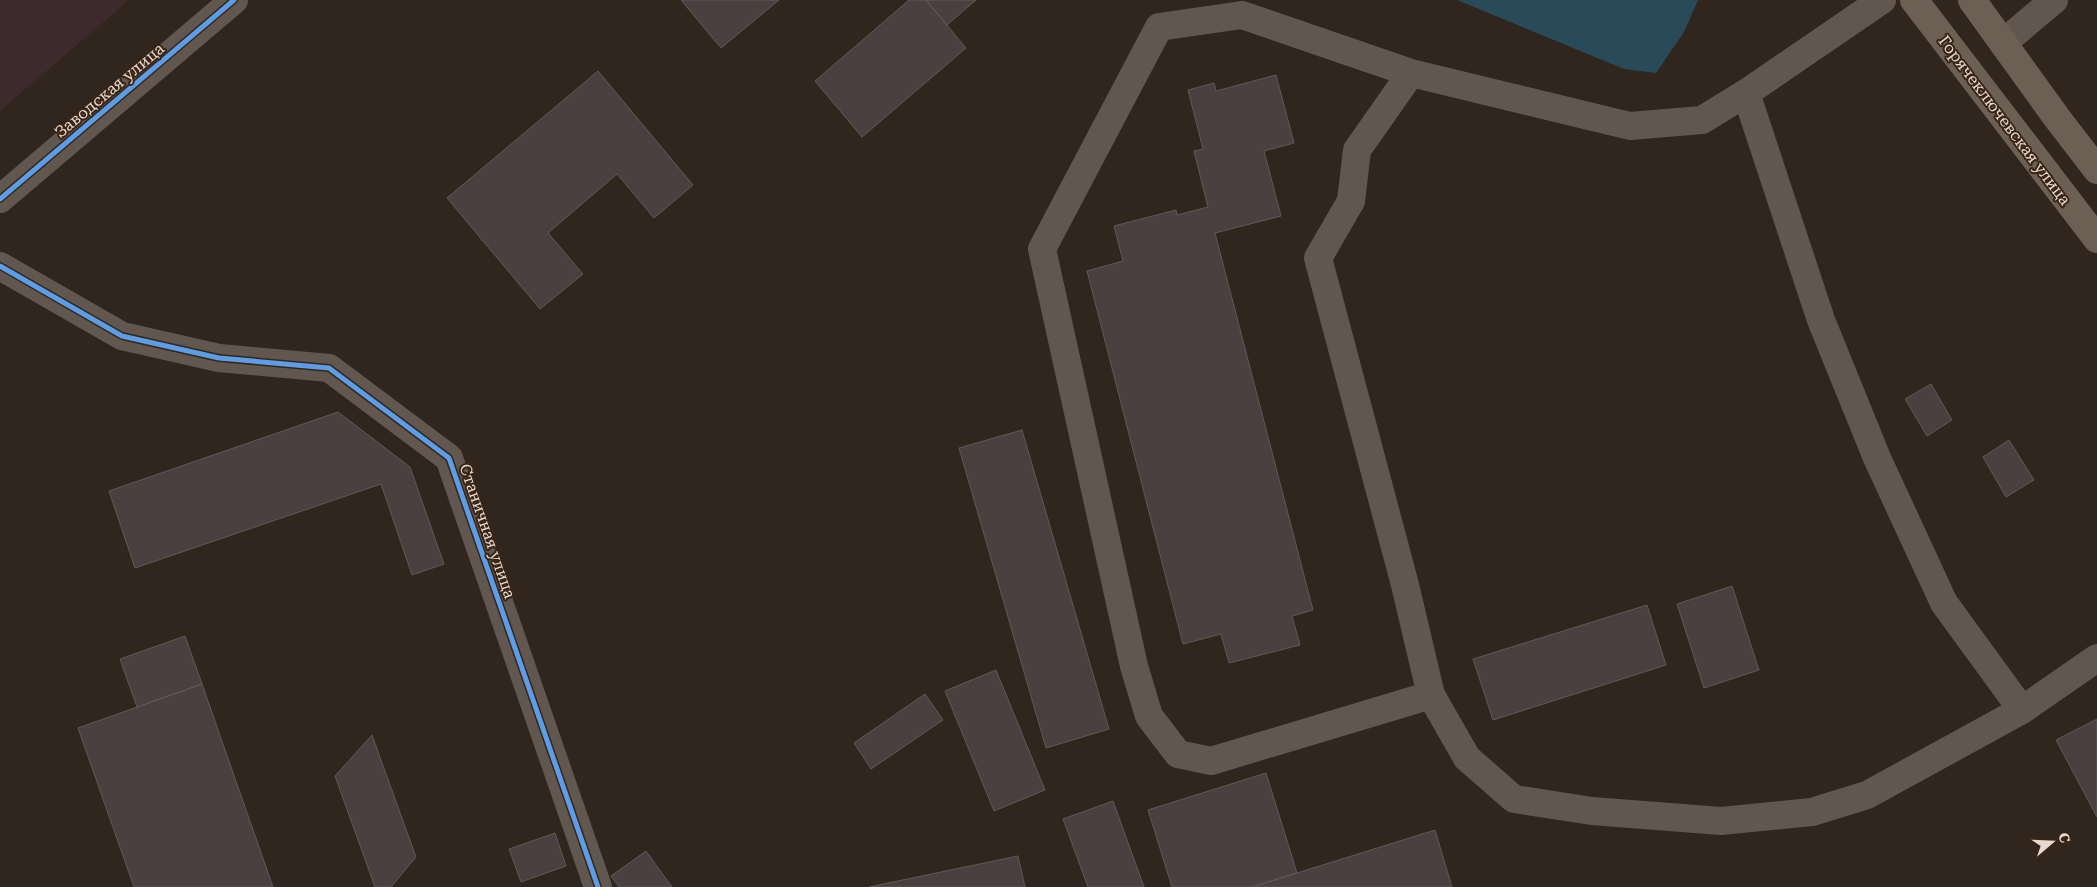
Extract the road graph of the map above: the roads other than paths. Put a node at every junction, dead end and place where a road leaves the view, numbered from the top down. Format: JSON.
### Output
{"nodes":[{"id":1,"x":234,"y":0,"type":"edge"},
{"id":2,"x":1882,"y":0,"type":"edge"},
{"id":3,"x":1914,"y":0,"type":"edge"},
{"id":4,"x":1972,"y":0,"type":"edge"},
{"id":5,"x":2054,"y":0,"type":"edge"},
{"id":6,"x":2002,"y":43,"type":"junction"},
{"id":7,"x":1412,"y":73,"type":"junction"},
{"id":8,"x":1746,"y":93,"type":"junction"},
{"id":9,"x":2057,"y":118,"type":"junction"},
{"id":10,"x":2097,"y":151,"type":"edge"},
{"id":11,"x":2097,"y":170,"type":"edge"},
{"id":12,"x":0,"y":199,"type":"edge"},
{"id":13,"x":2097,"y":239,"type":"edge"},
{"id":14,"x":0,"y":266,"type":"edge"},
{"id":15,"x":2097,"y":658,"type":"edge"},
{"id":16,"x":1431,"y":695,"type":"junction"},
{"id":17,"x":2022,"y":710,"type":"junction"},
{"id":18,"x":598,"y":887,"type":"edge"}],
"edges":[{"from":1,"to":12,"type":"street","name":"Заводская улица"},
{"from":2,"to":8,"type":"street"},
{"from":3,"to":13,"type":"main road","name":"Горячеключевская улица"},
{"from":4,"to":6,"type":"main road"},
{"from":5,"to":6,"type":"street"},
{"from":6,"to":9,"type":"main road"},
{"from":7,"to":8,"type":"street"},
{"from":7,"to":16,"type":"street"},
{"from":7,"to":16,"type":"street"},
{"from":8,"to":17,"type":"street"},
{"from":9,"to":10,"type":"main road"},
{"from":9,"to":11,"type":"main road"},
{"from":14,"to":18,"type":"street","name":"Станичная улица"},
{"from":15,"to":17,"type":"street"},
{"from":16,"to":17,"type":"street"}]}
